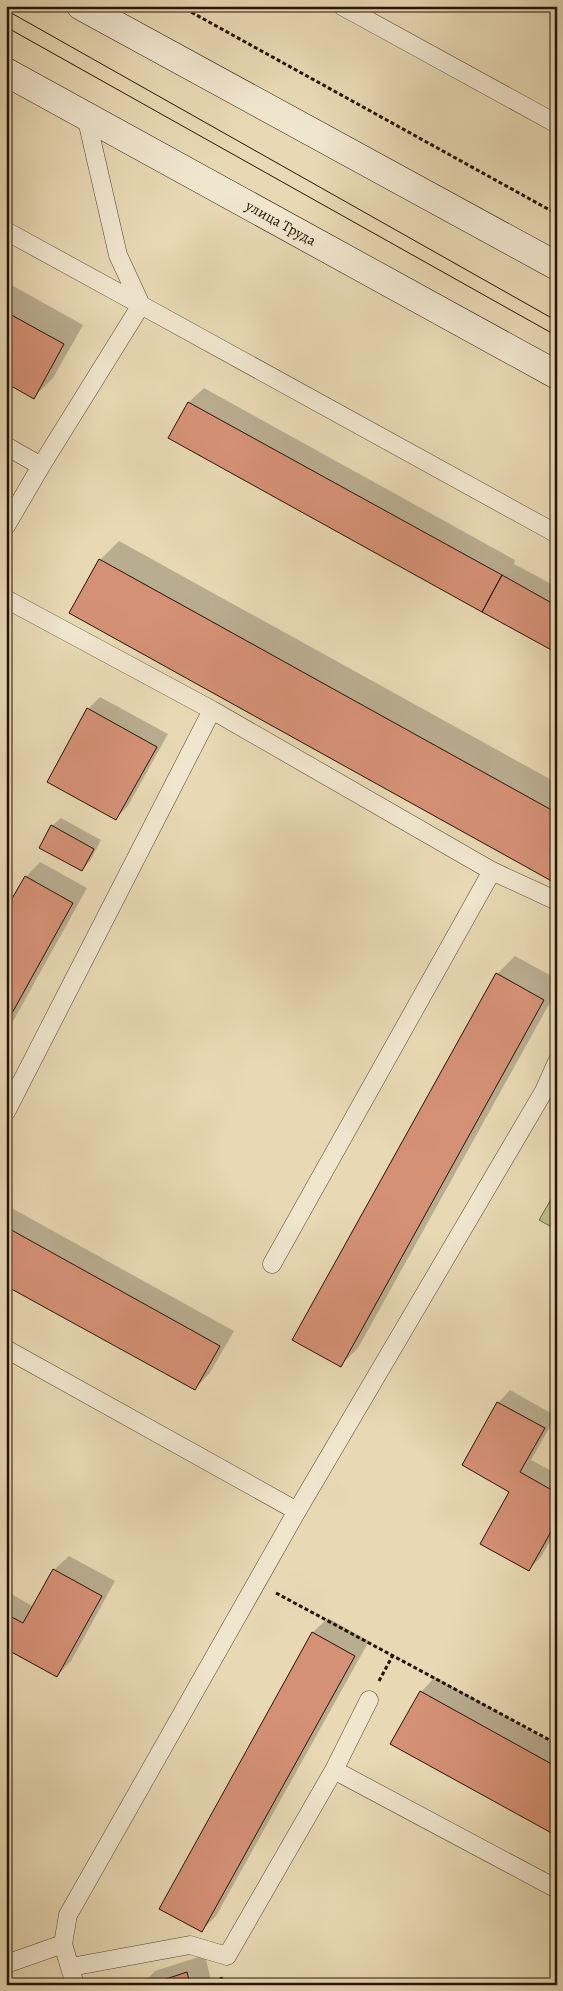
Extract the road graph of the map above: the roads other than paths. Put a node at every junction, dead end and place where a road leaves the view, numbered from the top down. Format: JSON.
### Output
{"nodes":[{"id":1,"x":81,"y":6,"type":"edge"},
{"id":2,"x":342,"y":6,"type":"edge"},
{"id":3,"x":6,"y":72,"type":"edge"},
{"id":4,"x":86,"y":116,"type":"junction"},
{"id":5,"x":557,"y":124,"type":"edge"},
{"id":6,"x":6,"y":231,"type":"edge"},
{"id":7,"x":557,"y":266,"type":"edge"},
{"id":8,"x":141,"y":305,"type":"junction"},
{"id":9,"x":557,"y":375,"type":"edge"},
{"id":10,"x":6,"y":446,"type":"edge"},
{"id":11,"x":42,"y":466,"type":"junction"},
{"id":12,"x":6,"y":526,"type":"edge"},
{"id":13,"x":557,"y":534,"type":"edge"},
{"id":14,"x":6,"y":599,"type":"edge"},
{"id":15,"x":212,"y":710,"type":"junction"},
{"id":16,"x":492,"y":871,"type":"junction"},
{"id":17,"x":557,"y":901,"type":"edge"},
{"id":18,"x":557,"y":1062,"type":"edge"},
{"id":19,"x":550,"y":1095,"type":"edge"},
{"id":20,"x":6,"y":1112,"type":"edge"},
{"id":21,"x":272,"y":1264,"type":"dead end"},
{"id":22,"x":6,"y":1349,"type":"edge"},
{"id":23,"x":297,"y":1512,"type":"junction"},
{"id":24,"x":370,"y":1700,"type":"road end"},
{"id":25,"x":334,"y":1770,"type":"junction"},
{"id":26,"x":557,"y":1889,"type":"edge"},
{"id":27,"x":63,"y":1944,"type":"junction"},
{"id":28,"x":6,"y":1964,"type":"edge"},
{"id":29,"x":71,"y":1967,"type":"junction"},
{"id":30,"x":75,"y":1985,"type":"edge"}],
"edges":[{"from":1,"to":7,"type":"main road"},
{"from":2,"to":5,"type":"lane"},
{"from":3,"to":4,"type":"main road","name":"улица Труда"},
{"from":4,"to":8,"type":"lane"},
{"from":4,"to":9,"type":"main road","name":"улица Труда"},
{"from":6,"to":8,"type":"lane"},
{"from":8,"to":11,"type":"lane"},
{"from":8,"to":13,"type":"lane"},
{"from":10,"to":11,"type":"lane"},
{"from":11,"to":12,"type":"lane"},
{"from":14,"to":15,"type":"lane"},
{"from":15,"to":16,"type":"lane"},
{"from":15,"to":20,"type":"lane"},
{"from":16,"to":17,"type":"lane"},
{"from":16,"to":21,"type":"lane"},
{"from":18,"to":19,"type":"lane"},
{"from":19,"to":23,"type":"lane"},
{"from":22,"to":23,"type":"lane"},
{"from":23,"to":27,"type":"lane"},
{"from":24,"to":25,"type":"lane"},
{"from":25,"to":26,"type":"lane"},
{"from":25,"to":29,"type":"lane"},
{"from":27,"to":28,"type":"lane"},
{"from":27,"to":29,"type":"lane"},
{"from":29,"to":30,"type":"lane"}]}
